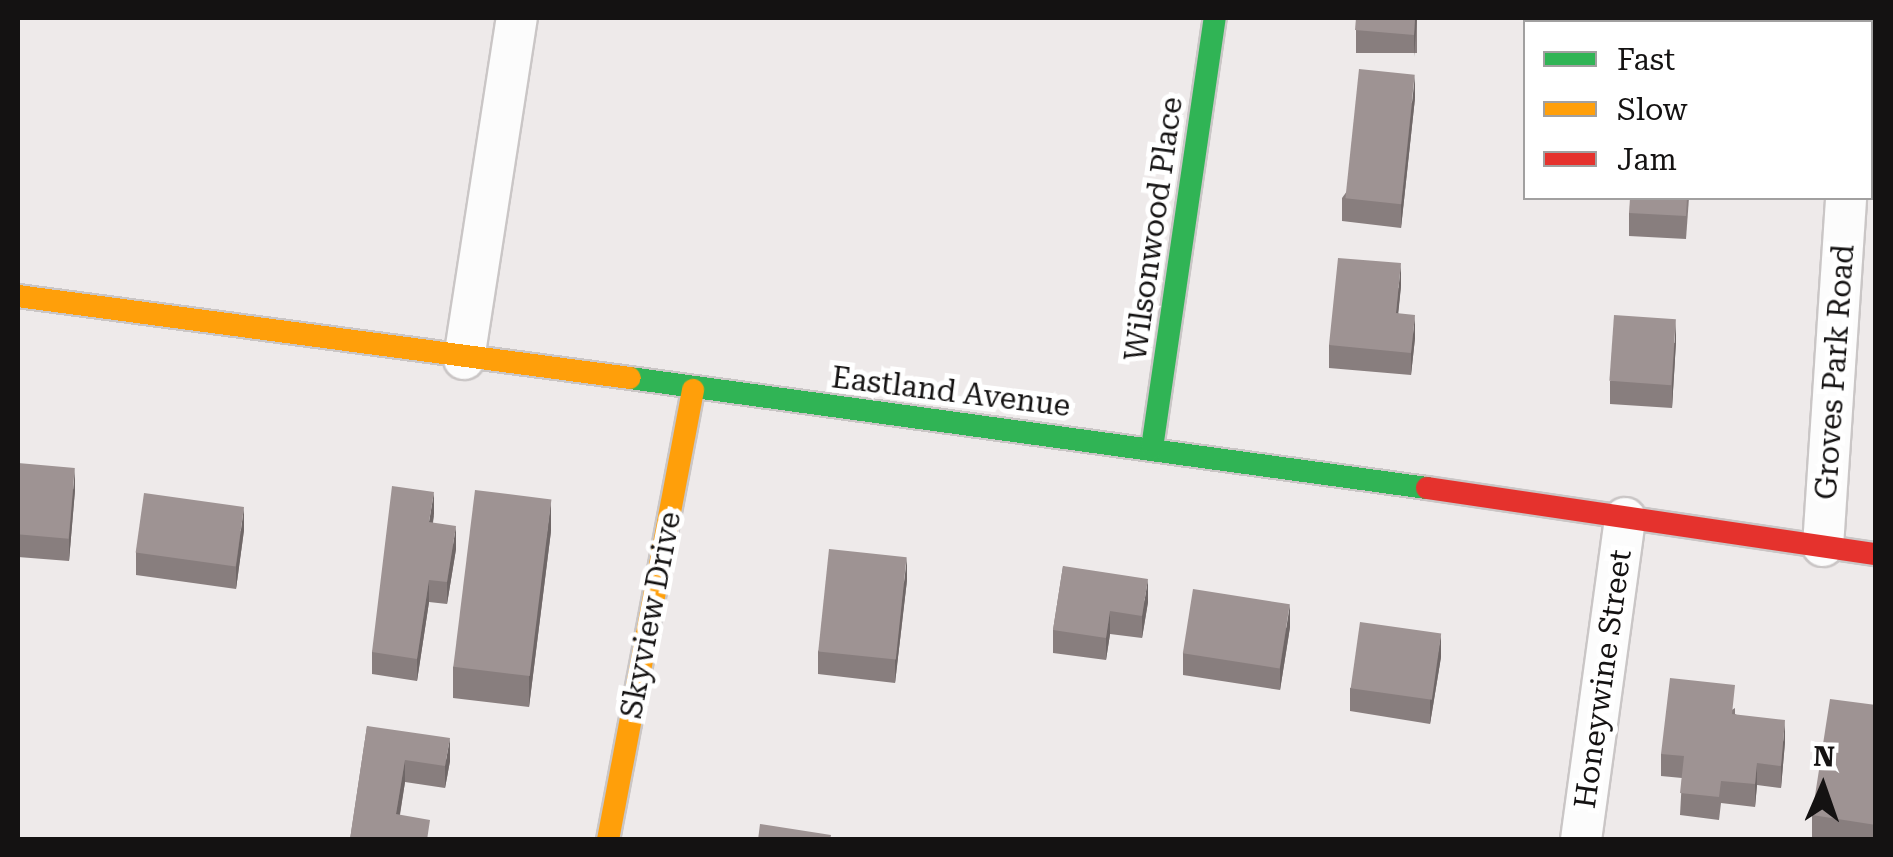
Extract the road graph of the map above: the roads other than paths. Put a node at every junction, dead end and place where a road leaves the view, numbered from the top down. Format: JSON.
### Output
{"nodes":[{"id":1,"x":517,"y":18,"type":"edge"},
{"id":2,"x":1215,"y":18,"type":"edge"},
{"id":3,"x":1846,"y":200,"type":"edge"},
{"id":4,"x":18,"y":296,"type":"edge"},
{"id":5,"x":464,"y":359,"type":"junction"},
{"id":6,"x":693,"y":390,"type":"junction"},
{"id":7,"x":1152,"y":448,"type":"junction"},
{"id":8,"x":1625,"y":518,"type":"junction"},
{"id":9,"x":1823,"y":546,"type":"junction"},
{"id":10,"x":1876,"y":554,"type":"edge"},
{"id":11,"x":608,"y":840,"type":"edge"},
{"id":12,"x":1581,"y":840,"type":"edge"}],
"edges":[{"from":1,"to":5,"type":"street"},
{"from":2,"to":7,"type":"street","name":"Wilsonwood Place"},
{"from":3,"to":9,"type":"street","name":"Groves Park Road"},
{"from":4,"to":5,"type":"street","name":"Eastland Avenue"},
{"from":5,"to":6,"type":"street","name":"Eastland Avenue"},
{"from":6,"to":7,"type":"street","name":"Eastland Avenue"},
{"from":6,"to":11,"type":"street","name":"Skyview Drive"},
{"from":7,"to":8,"type":"street","name":"Eastland Avenue"},
{"from":8,"to":9,"type":"street","name":"Eastland Avenue"},
{"from":8,"to":12,"type":"street","name":"Honeywine Street"},
{"from":9,"to":10,"type":"street","name":"Eastland Avenue"}]}
